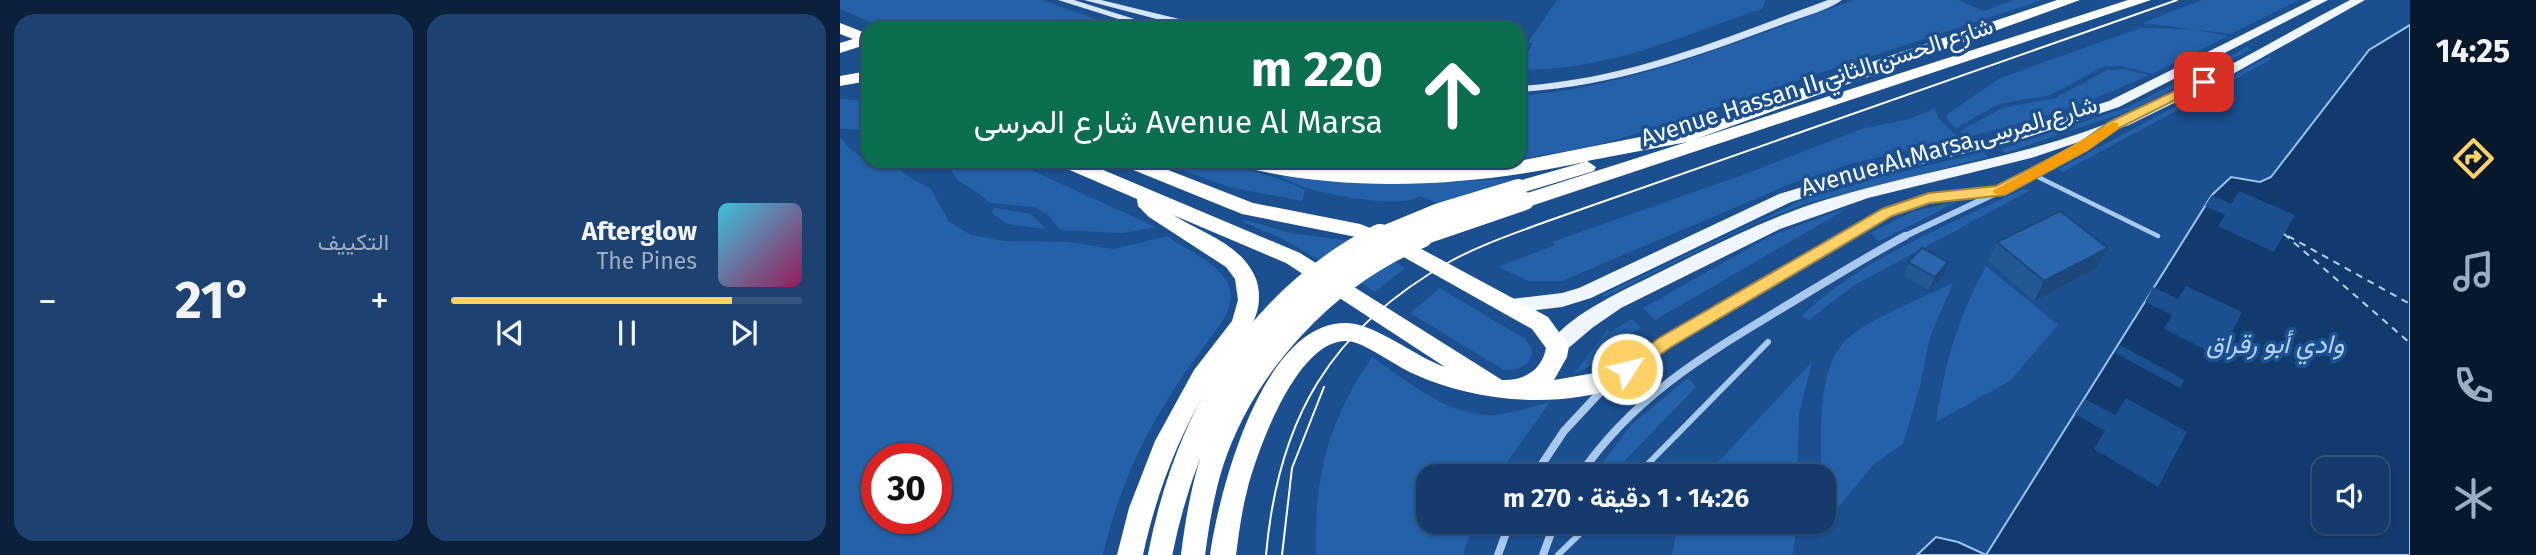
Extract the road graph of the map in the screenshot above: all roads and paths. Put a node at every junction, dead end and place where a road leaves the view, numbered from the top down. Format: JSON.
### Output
{"nodes":[{"id":1,"x":1063,"y":0,"type":"edge"},
{"id":2,"x":1089,"y":0,"type":"edge"},
{"id":3,"x":1814,"y":0,"type":"edge"},
{"id":4,"x":1837,"y":0,"type":"edge"},
{"id":5,"x":2072,"y":0,"type":"edge"},
{"id":6,"x":2101,"y":0,"type":"edge"},
{"id":7,"x":2119,"y":0,"type":"edge"},
{"id":8,"x":2143,"y":0,"type":"edge"},
{"id":9,"x":2322,"y":0,"type":"edge"},
{"id":10,"x":2359,"y":0,"type":"edge"},
{"id":11,"x":1127,"y":21,"type":"edge"},
{"id":12,"x":1173,"y":21,"type":"edge"},
{"id":13,"x":840,"y":28,"type":"edge"},
{"id":14,"x":861,"y":37,"type":"edge"},
{"id":15,"x":861,"y":41,"type":"edge"},
{"id":16,"x":840,"y":48,"type":"edge"},
{"id":17,"x":1866,"y":69,"type":"junction"},
{"id":18,"x":1526,"y":80,"type":"edge"},
{"id":19,"x":1890,"y":85,"type":"junction"},
{"id":20,"x":1526,"y":89,"type":"edge"},
{"id":21,"x":2114,"y":125,"type":"junction"},
{"id":22,"x":1689,"y":136,"type":"junction"},
{"id":23,"x":1526,"y":166,"type":"edge"},
{"id":24,"x":1081,"y":168,"type":"edge"},
{"id":25,"x":1146,"y":168,"type":"edge"},
{"id":26,"x":1289,"y":168,"type":"edge"},
{"id":27,"x":1512,"y":168,"type":"edge"},
{"id":28,"x":2032,"y":174,"type":"junction"},
{"id":29,"x":1999,"y":191,"type":"junction"},
{"id":30,"x":1140,"y":193,"type":"junction"},
{"id":31,"x":1522,"y":195,"type":"junction"},
{"id":32,"x":2158,"y":236,"type":"dead end"},
{"id":33,"x":1511,"y":306,"type":"junction"},
{"id":34,"x":1768,"y":342,"type":"dead end"},
{"id":35,"x":1558,"y":346,"type":"junction"},
{"id":36,"x":1612,"y":380,"type":"junction"},
{"id":37,"x":1488,"y":383,"type":"junction"},
{"id":38,"x":1525,"y":388,"type":"junction"},
{"id":39,"x":1542,"y":464,"type":"edge"},
{"id":40,"x":1587,"y":464,"type":"edge"},
{"id":41,"x":1648,"y":464,"type":"edge"},
{"id":42,"x":1505,"y":534,"type":"edge"},
{"id":43,"x":1551,"y":534,"type":"edge"},
{"id":44,"x":1580,"y":534,"type":"edge"},
{"id":45,"x":1130,"y":555,"type":"edge"},
{"id":46,"x":1160,"y":555,"type":"edge"},
{"id":47,"x":1193,"y":555,"type":"edge"},
{"id":48,"x":1223,"y":555,"type":"edge"},
{"id":49,"x":1497,"y":555,"type":"edge"},
{"id":50,"x":1543,"y":555,"type":"edge"},
{"id":51,"x":1558,"y":555,"type":"edge"}],
"edges":[{"from":1,"to":11,"type":"street"},
{"from":2,"to":12,"type":"street"},
{"from":3,"to":18,"type":"street"},
{"from":4,"to":20,"type":"street"},
{"from":5,"to":17,"type":"highway","name":"Avenue Hassan II شارع الحسن الثاني"},
{"from":6,"to":17,"type":"highway"},
{"from":7,"to":19,"type":"highway"},
{"from":8,"to":19,"type":"highway","name":"Avenue Hassan II شارع الحسن الثاني"},
{"from":9,"to":33,"type":"main road","name":"Avenue Al Marsa شارع المرسى"},
{"from":10,"to":21,"type":"main road","name":"Avenue Al Marsa شارع المرسى"},
{"from":13,"to":14,"type":"highway"},
{"from":15,"to":16,"type":"highway"},
{"from":17,"to":22,"type":"highway","name":"Avenue Hassan II شارع الحسن الثاني"},
{"from":19,"to":31,"type":"highway","name":"Avenue Hassan II شارع الحسن الثاني"},
{"from":21,"to":28,"type":"street"},
{"from":21,"to":35,"type":"main road","name":"Avenue Al Marsa شارع المرسى"},
{"from":22,"to":23,"type":"highway"},
{"from":22,"to":31,"type":"highway","name":"Avenue Hassan II شارع الحسن الثاني"},
{"from":24,"to":30,"type":"highway"},
{"from":25,"to":33,"type":"highway"},
{"from":26,"to":27,"type":"highway"},
{"from":28,"to":29,"type":"street"},
{"from":28,"to":32,"type":"lane"},
{"from":29,"to":36,"type":"street"},
{"from":29,"to":40,"type":"street"},
{"from":30,"to":37,"type":"highway"},
{"from":30,"to":45,"type":"highway"},
{"from":31,"to":46,"type":"highway","bridge":true},
{"from":31,"to":47,"type":"highway","bridge":true},
{"from":33,"to":35,"type":"highway"},
{"from":34,"to":41,"type":"lane"},
{"from":35,"to":38,"type":"highway"},
{"from":36,"to":38,"type":"highway"},
{"from":36,"to":39,"type":"street"},
{"from":37,"to":38,"type":"highway"},
{"from":37,"to":48,"type":"highway"},
{"from":42,"to":49,"type":"street"},
{"from":43,"to":50,"type":"street"},
{"from":44,"to":51,"type":"lane"}]}
